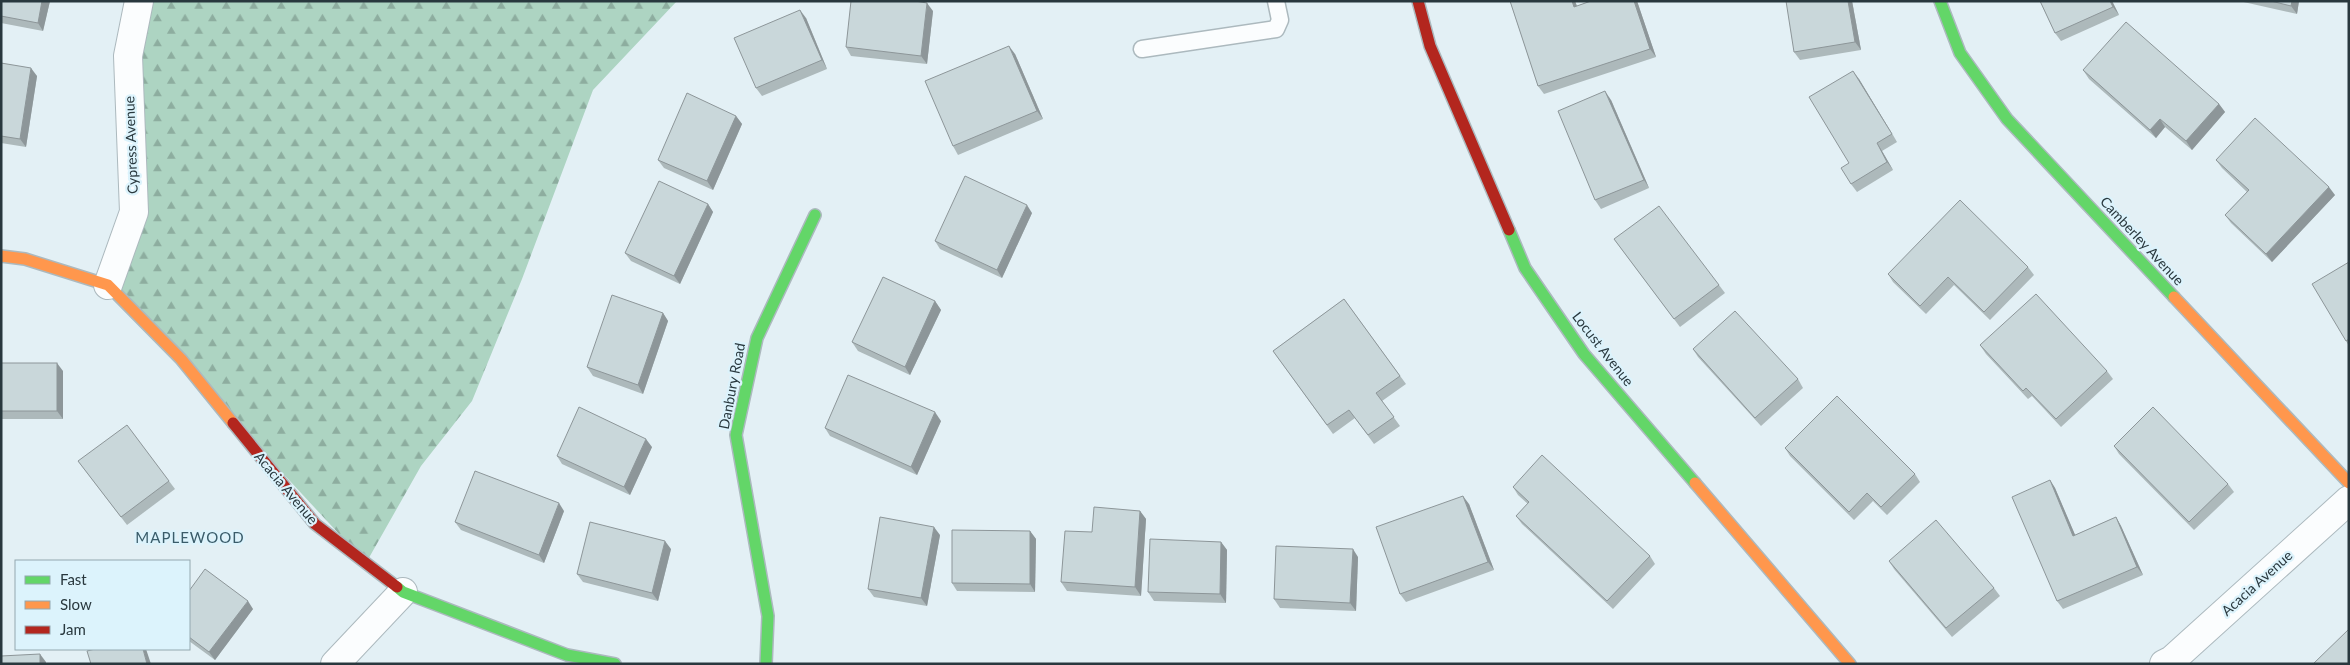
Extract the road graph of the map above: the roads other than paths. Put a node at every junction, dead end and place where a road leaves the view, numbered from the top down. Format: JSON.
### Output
{"nodes":[{"id":1,"x":139,"y":1,"type":"edge"},
{"id":2,"x":1276,"y":1,"type":"edge"},
{"id":3,"x":1418,"y":1,"type":"edge"},
{"id":4,"x":1940,"y":1,"type":"edge"},
{"id":5,"x":1142,"y":49,"type":"dead end"},
{"id":6,"x":815,"y":215,"type":"dead end"},
{"id":7,"x":1,"y":256,"type":"edge"},
{"id":8,"x":108,"y":285,"type":"junction"},
{"id":9,"x":2349,"y":482,"type":"edge"},
{"id":10,"x":2349,"y":500,"type":"edge"},
{"id":11,"x":403,"y":592,"type":"junction"},
{"id":12,"x":335,"y":664,"type":"edge"},
{"id":13,"x":615,"y":664,"type":"edge"},
{"id":14,"x":766,"y":664,"type":"edge"},
{"id":15,"x":1850,"y":664,"type":"edge"},
{"id":16,"x":2164,"y":664,"type":"edge"}],
"edges":[{"from":1,"to":8,"type":"street","name":"Cypress Avenue"},
{"from":2,"to":5,"type":"lane"},
{"from":3,"to":15,"type":"street","name":"Locust Avenue"},
{"from":4,"to":9,"type":"street","name":"Camberley Avenue"},
{"from":6,"to":14,"type":"street","name":"Danbury Road"},
{"from":7,"to":8,"type":"street","name":"Acacia Avenue"},
{"from":8,"to":11,"type":"street","name":"Acacia Avenue"},
{"from":10,"to":16,"type":"street","name":"Acacia Avenue"},
{"from":11,"to":12,"type":"street"},
{"from":11,"to":13,"type":"street","name":"Acacia Avenue"}]}
